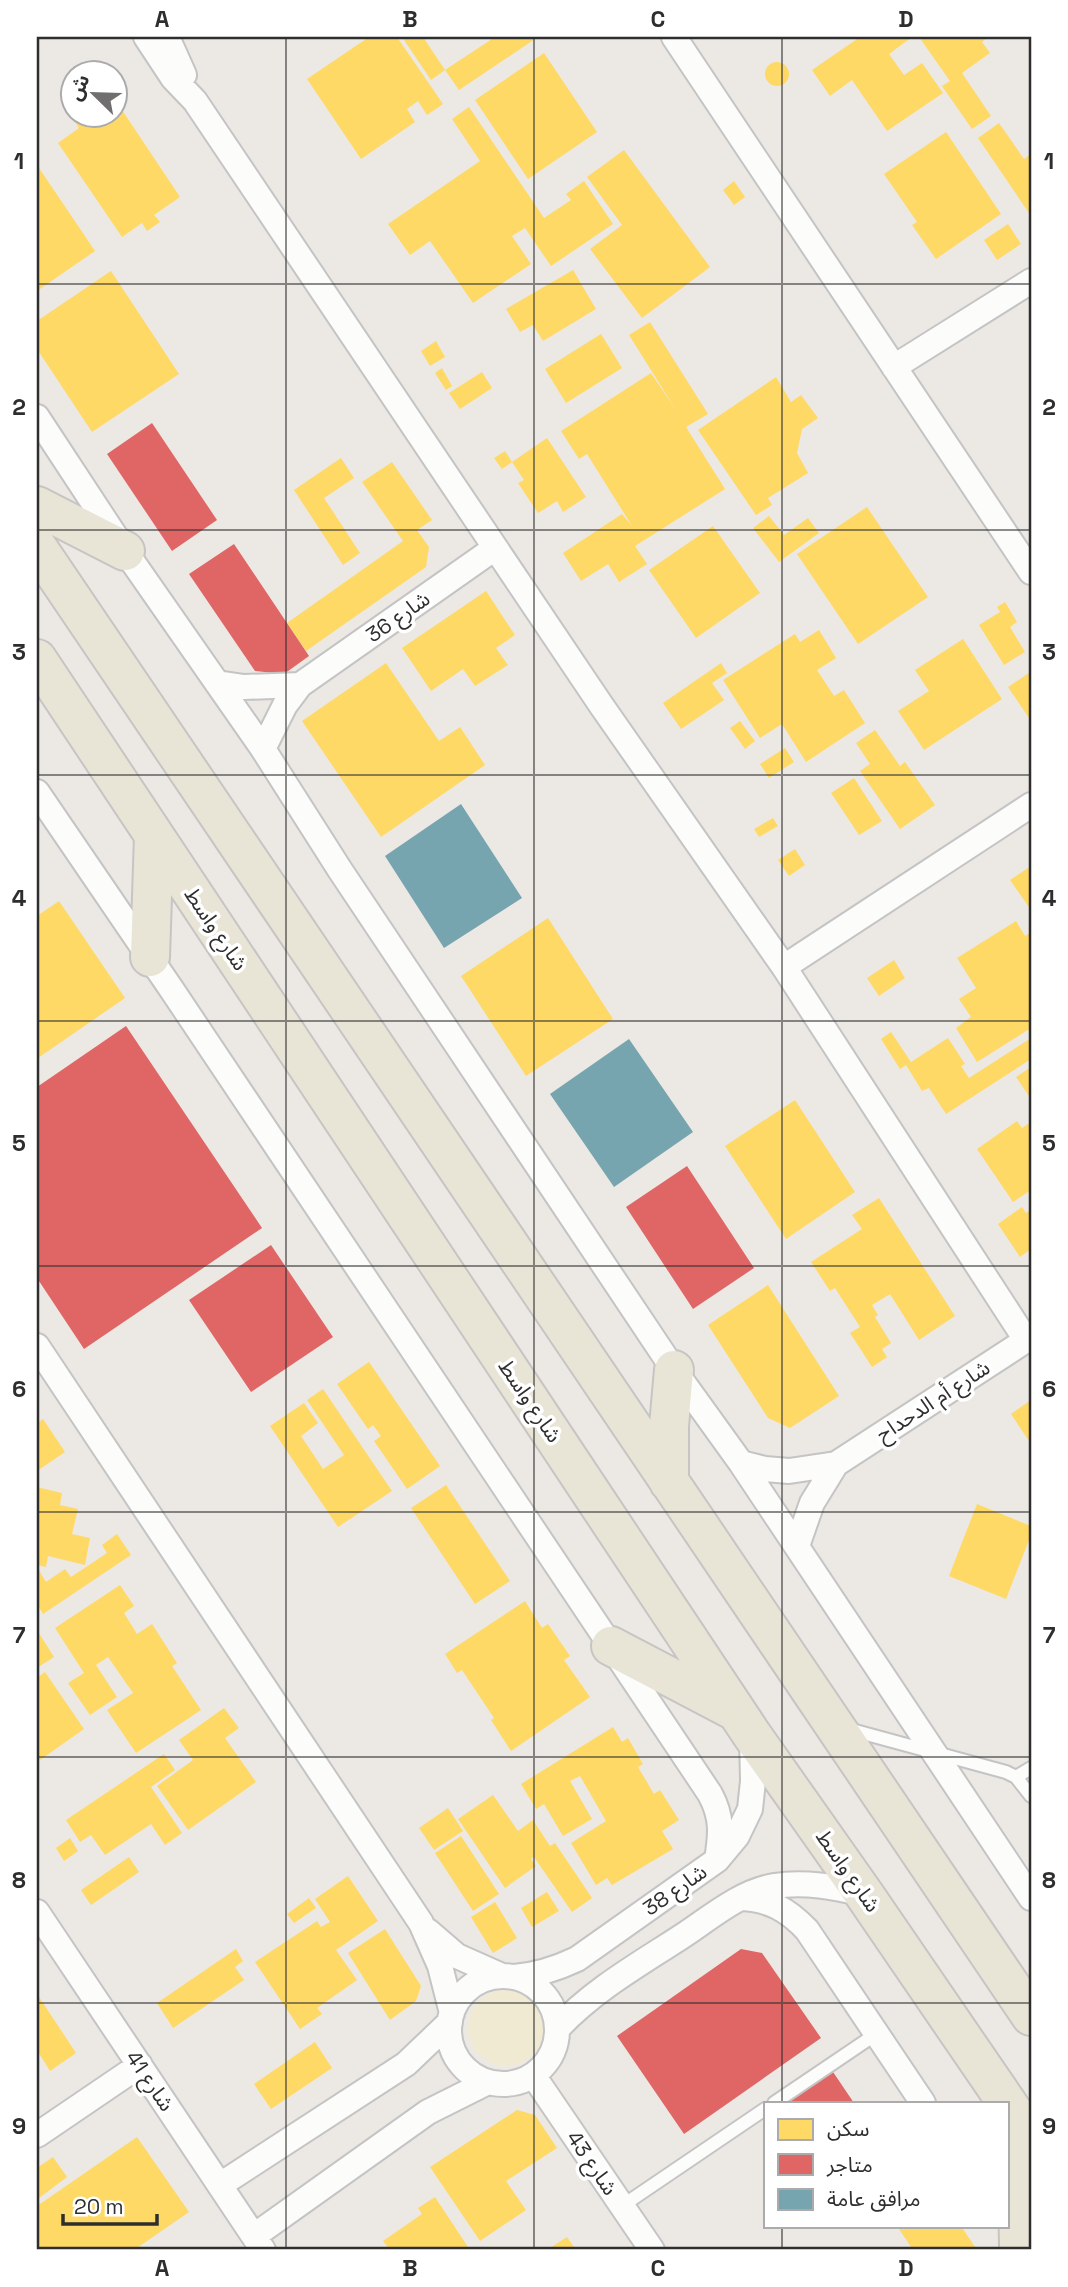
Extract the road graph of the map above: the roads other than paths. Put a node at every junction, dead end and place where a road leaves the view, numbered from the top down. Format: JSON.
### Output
{"nodes":[{"id":1,"x":146,"y":37,"type":"edge"},
{"id":2,"x":167,"y":37,"type":"edge"},
{"id":3,"x":674,"y":37,"type":"edge"},
{"id":4,"x":195,"y":101,"type":"junction"},
{"id":5,"x":1031,"y":281,"type":"edge"},
{"id":6,"x":894,"y":368,"type":"junction"},
{"id":7,"x":37,"y":417,"type":"edge"},
{"id":8,"x":37,"y":506,"type":"edge"},
{"id":9,"x":37,"y":547,"type":"edge"},
{"id":10,"x":495,"y":548,"type":"junction"},
{"id":11,"x":125,"y":551,"type":"junction"},
{"id":12,"x":1031,"y":572,"type":"edge"},
{"id":13,"x":37,"y":659,"type":"edge"},
{"id":14,"x":217,"y":683,"type":"junction"},
{"id":15,"x":300,"y":685,"type":"junction"},
{"id":16,"x":263,"y":749,"type":"junction"},
{"id":17,"x":37,"y":792,"type":"edge"},
{"id":18,"x":1031,"y":805,"type":"edge"},
{"id":19,"x":154,"y":835,"type":"junction"},
{"id":20,"x":150,"y":957,"type":"junction"},
{"id":21,"x":783,"y":967,"type":"junction"},
{"id":22,"x":1029,"y":1339,"type":"edge"},
{"id":23,"x":37,"y":1346,"type":"edge"},
{"id":24,"x":674,"y":1370,"type":"junction"},
{"id":25,"x":741,"y":1463,"type":"junction"},
{"id":26,"x":836,"y":1464,"type":"junction"},
{"id":27,"x":669,"y":1482,"type":"junction"},
{"id":28,"x":797,"y":1546,"type":"junction"},
{"id":29,"x":611,"y":1646,"type":"junction"},
{"id":30,"x":744,"y":1723,"type":"junction"},
{"id":31,"x":836,"y":1725,"type":"junction"},
{"id":32,"x":936,"y":1753,"type":"junction"},
{"id":33,"x":1031,"y":1768,"type":"edge"},
{"id":34,"x":1016,"y":1777,"type":"junction"},
{"id":35,"x":1031,"y":1796,"type":"edge"},
{"id":36,"x":717,"y":1860,"type":"junction"},
{"id":37,"x":864,"y":1894,"type":"junction"},
{"id":38,"x":741,"y":1898,"type":"junction"},
{"id":39,"x":1031,"y":1898,"type":"edge"},
{"id":40,"x":37,"y":1912,"type":"edge"},
{"id":41,"x":421,"y":1923,"type":"junction"},
{"id":42,"x":508,"y":1977,"type":"junction"},
{"id":43,"x":1031,"y":2016,"type":"edge"},
{"id":44,"x":451,"y":2017,"type":"junction"},
{"id":45,"x":557,"y":2029,"type":"junction"},
{"id":46,"x":876,"y":2034,"type":"junction"},
{"id":47,"x":140,"y":2066,"type":"junction"},
{"id":48,"x":533,"y":2075,"type":"junction"},
{"id":49,"x":488,"y":2082,"type":"junction"},
{"id":50,"x":775,"y":2102,"type":"edge"},
{"id":51,"x":922,"y":2102,"type":"edge"},
{"id":52,"x":1007,"y":2102,"type":"edge"},
{"id":53,"x":1009,"y":2105,"type":"edge"},
{"id":54,"x":764,"y":2110,"type":"edge"},
{"id":55,"x":1009,"y":2113,"type":"edge"},
{"id":56,"x":37,"y":2135,"type":"edge"},
{"id":57,"x":1031,"y":2138,"type":"edge"},
{"id":58,"x":220,"y":2185,"type":"junction"},
{"id":59,"x":622,"y":2206,"type":"junction"},
{"id":60,"x":1015,"y":2240,"type":"edge"},
{"id":61,"x":258,"y":2243,"type":"edge"},
{"id":62,"x":652,"y":2250,"type":"edge"}],
"edges":[{"from":1,"to":4,"type":"street"},
{"from":2,"to":4,"type":"street"},
{"from":3,"to":6,"type":"street"},
{"from":4,"to":10,"type":"street"},
{"from":5,"to":6,"type":"street"},
{"from":6,"to":12,"type":"street"},
{"from":7,"to":11,"type":"street"},
{"from":8,"to":11,"type":"main road"},
{"from":9,"to":27,"type":"main road"},
{"from":10,"to":15,"type":"street","name":"شارع 36"},
{"from":10,"to":21,"type":"street"},
{"from":11,"to":14,"type":"street"},
{"from":13,"to":19,"type":"main road","name":"شارع واسط"},
{"from":14,"to":15,"type":"street"},
{"from":14,"to":16,"type":"street"},
{"from":15,"to":16,"type":"street","name":"شارع 36"},
{"from":16,"to":24,"type":"street"},
{"from":17,"to":20,"type":"street"},
{"from":18,"to":21,"type":"street"},
{"from":19,"to":20,"type":"main road"},
{"from":19,"to":30,"type":"main road","name":"شارع واسط"},
{"from":20,"to":29,"type":"street"},
{"from":21,"to":22,"type":"street"},
{"from":22,"to":26,"type":"street","name":"شارع أم الدحداح"},
{"from":23,"to":41,"type":"street"},
{"from":24,"to":25,"type":"street"},
{"from":24,"to":27,"type":"main road"},
{"from":25,"to":26,"type":"street","name":"شارع أم الدحداح"},
{"from":25,"to":28,"type":"street"},
{"from":26,"to":28,"type":"street","name":"شارع أم الدحداح"},
{"from":27,"to":31,"type":"main road"},
{"from":28,"to":32,"type":"street"},
{"from":29,"to":30,"type":"main road"},
{"from":29,"to":36,"type":"street"},
{"from":30,"to":36,"type":"street","name":"شارع 38"},
{"from":30,"to":37,"type":"main road","name":"شارع واسط"},
{"from":31,"to":32,"type":"lane"},
{"from":31,"to":43,"type":"main road"},
{"from":32,"to":34,"type":"lane"},
{"from":32,"to":39,"type":"street"},
{"from":33,"to":34,"type":"lane"},
{"from":34,"to":35,"type":"lane"},
{"from":36,"to":42,"type":"street","name":"شارع 38"},
{"from":37,"to":38,"type":"street","name":"شارع 38"},
{"from":37,"to":52,"type":"main road","name":"شارع واسط"},
{"from":38,"to":45,"type":"street","name":"شارع 38"},
{"from":38,"to":46,"type":"street"},
{"from":40,"to":47,"type":"street","name":"شارع 41"},
{"from":41,"to":42,"type":"street"},
{"from":41,"to":44,"type":"street"},
{"from":42,"to":44,"type":"street"},
{"from":42,"to":45,"type":"street"},
{"from":44,"to":49,"type":"street"},
{"from":44,"to":58,"type":"street"},
{"from":45,"to":48,"type":"street"},
{"from":46,"to":50,"type":"lane"},
{"from":46,"to":51,"type":"street"},
{"from":47,"to":56,"type":"street"},
{"from":47,"to":58,"type":"street","name":"شارع 41"},
{"from":48,"to":49,"type":"street"},
{"from":48,"to":59,"type":"street","name":"شارع 43"},
{"from":49,"to":61,"type":"street"},
{"from":53,"to":57,"type":"main road","name":"شارع واسط"},
{"from":54,"to":59,"type":"lane"},
{"from":55,"to":60,"type":"main road"},
{"from":58,"to":61,"type":"street","name":"شارع 41"},
{"from":59,"to":62,"type":"street","name":"شارع 43"}]}
